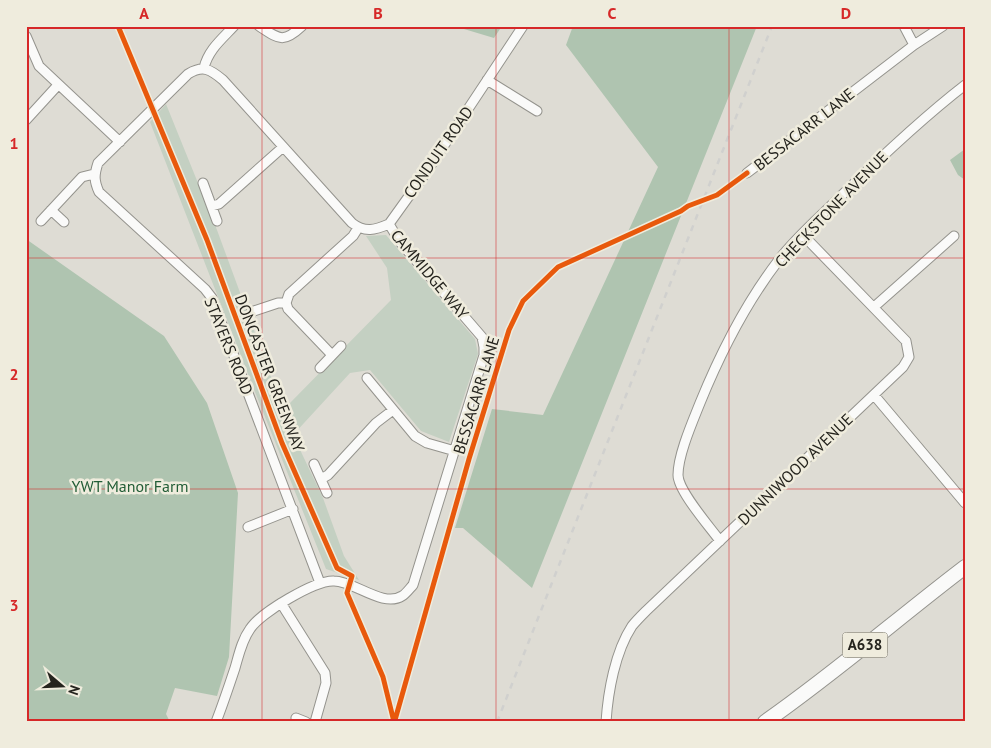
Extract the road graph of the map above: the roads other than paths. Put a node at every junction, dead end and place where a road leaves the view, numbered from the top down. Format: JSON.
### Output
{"nodes":[{"id":1,"x":234,"y":26,"type":"edge"},
{"id":2,"x":259,"y":26,"type":"edge"},
{"id":3,"x":302,"y":26,"type":"edge"},
{"id":4,"x":523,"y":26,"type":"edge"},
{"id":5,"x":904,"y":26,"type":"edge"},
{"id":6,"x":944,"y":26,"type":"edge"},
{"id":7,"x":26,"y":36,"type":"edge"},
{"id":8,"x":914,"y":44,"type":"junction"},
{"id":9,"x":204,"y":68,"type":"junction"},
{"id":10,"x":487,"y":80,"type":"junction"},
{"id":11,"x":58,"y":84,"type":"junction"},
{"id":12,"x":965,"y":85,"type":"edge"},
{"id":13,"x":537,"y":111,"type":"dead end"},
{"id":14,"x":26,"y":120,"type":"edge"},
{"id":15,"x":120,"y":142,"type":"junction"},
{"id":16,"x":283,"y":147,"type":"junction"},
{"id":17,"x":747,"y":173,"type":"dead end"},
{"id":18,"x":94,"y":174,"type":"junction"},
{"id":19,"x":203,"y":184,"type":"dead end"},
{"id":20,"x":212,"y":206,"type":"junction"},
{"id":21,"x":51,"y":210,"type":"junction"},
{"id":22,"x":41,"y":221,"type":"dead end"},
{"id":23,"x":217,"y":221,"type":"dead end"},
{"id":24,"x":64,"y":222,"type":"dead end"},
{"id":25,"x":389,"y":224,"type":"junction"},
{"id":26,"x":358,"y":228,"type":"junction"},
{"id":27,"x":802,"y":234,"type":"junction"},
{"id":28,"x":954,"y":236,"type":"dead end"},
{"id":29,"x":286,"y":303,"type":"junction"},
{"id":30,"x":874,"y":307,"type":"junction"},
{"id":31,"x":251,"y":312,"type":"dead end"},
{"id":32,"x":341,"y":346,"type":"dead end"},
{"id":33,"x":332,"y":355,"type":"junction"},
{"id":34,"x":320,"y":368,"type":"dead end"},
{"id":35,"x":367,"y":378,"type":"dead end"},
{"id":36,"x":874,"y":395,"type":"junction"},
{"id":37,"x":393,"y":410,"type":"junction"},
{"id":38,"x":455,"y":451,"type":"junction"},
{"id":39,"x":314,"y":464,"type":"dead end"},
{"id":40,"x":321,"y":479,"type":"junction"},
{"id":41,"x":327,"y":493,"type":"dead end"},
{"id":42,"x":965,"y":503,"type":"edge"},
{"id":43,"x":293,"y":509,"type":"junction"},
{"id":44,"x":248,"y":527,"type":"dead end"},
{"id":45,"x":720,"y":541,"type":"junction"},
{"id":46,"x":965,"y":567,"type":"edge"},
{"id":47,"x":320,"y":583,"type":"junction"},
{"id":48,"x":281,"y":603,"type":"junction"},
{"id":49,"x":296,"y":718,"type":"dead end"},
{"id":50,"x":771,"y":720,"type":"edge"},
{"id":51,"x":216,"y":722,"type":"edge"},
{"id":52,"x":306,"y":722,"type":"edge"},
{"id":53,"x":315,"y":722,"type":"edge"},
{"id":54,"x":606,"y":722,"type":"edge"}],
"edges":[{"from":1,"to":9,"type":"street"},
{"from":2,"to":3,"type":"street"},
{"from":4,"to":10,"type":"street","name":"CONDUIT ROAD"},
{"from":5,"to":8,"type":"street"},
{"from":6,"to":8,"type":"street","name":"BESSACARR LANE"},
{"from":7,"to":11,"type":"street"},
{"from":8,"to":17,"type":"street","name":"BESSACARR LANE"},
{"from":9,"to":15,"type":"street"},
{"from":9,"to":16,"type":"street"},
{"from":10,"to":13,"type":"street"},
{"from":10,"to":25,"type":"street","name":"CONDUIT ROAD"},
{"from":11,"to":14,"type":"street"},
{"from":11,"to":15,"type":"street"},
{"from":12,"to":27,"type":"street","name":"CHECKSTONE AVENUE"},
{"from":15,"to":18,"type":"street"},
{"from":16,"to":20,"type":"street"},
{"from":16,"to":26,"type":"street"},
{"from":18,"to":21,"type":"street"},
{"from":18,"to":43,"type":"street","name":"STAYERS ROAD"},
{"from":19,"to":20,"type":"street"},
{"from":20,"to":23,"type":"street"},
{"from":21,"to":22,"type":"street"},
{"from":21,"to":24,"type":"street"},
{"from":25,"to":26,"type":"street","name":"CAMMIDGE WAY"},
{"from":25,"to":38,"type":"street","name":"CAMMIDGE WAY"},
{"from":26,"to":29,"type":"street"},
{"from":27,"to":30,"type":"street","name":"DUNNIWOOD AVENUE"},
{"from":27,"to":45,"type":"street","name":"CHECKSTONE AVENUE"},
{"from":28,"to":30,"type":"street"},
{"from":29,"to":31,"type":"street"},
{"from":29,"to":33,"type":"street"},
{"from":30,"to":36,"type":"street","name":"DUNNIWOOD AVENUE"},
{"from":32,"to":33,"type":"street"},
{"from":33,"to":34,"type":"street"},
{"from":35,"to":37,"type":"street"},
{"from":36,"to":42,"type":"street"},
{"from":36,"to":45,"type":"street","name":"DUNNIWOOD AVENUE"},
{"from":37,"to":38,"type":"street"},
{"from":37,"to":40,"type":"street"},
{"from":38,"to":47,"type":"street","name":"CAMMIDGE WAY"},
{"from":39,"to":40,"type":"street"},
{"from":40,"to":41,"type":"street"},
{"from":43,"to":44,"type":"street"},
{"from":43,"to":47,"type":"street","name":"STAYERS ROAD"},
{"from":45,"to":54,"type":"street","name":"DUNNIWOOD AVENUE"},
{"from":46,"to":50,"type":"highway","number":"A638"},
{"from":47,"to":48,"type":"street","name":"CAMMIDGE WAY"},
{"from":48,"to":51,"type":"street","name":"CAMMIDGE WAY"},
{"from":48,"to":53,"type":"street"},
{"from":49,"to":52,"type":"street"}]}
